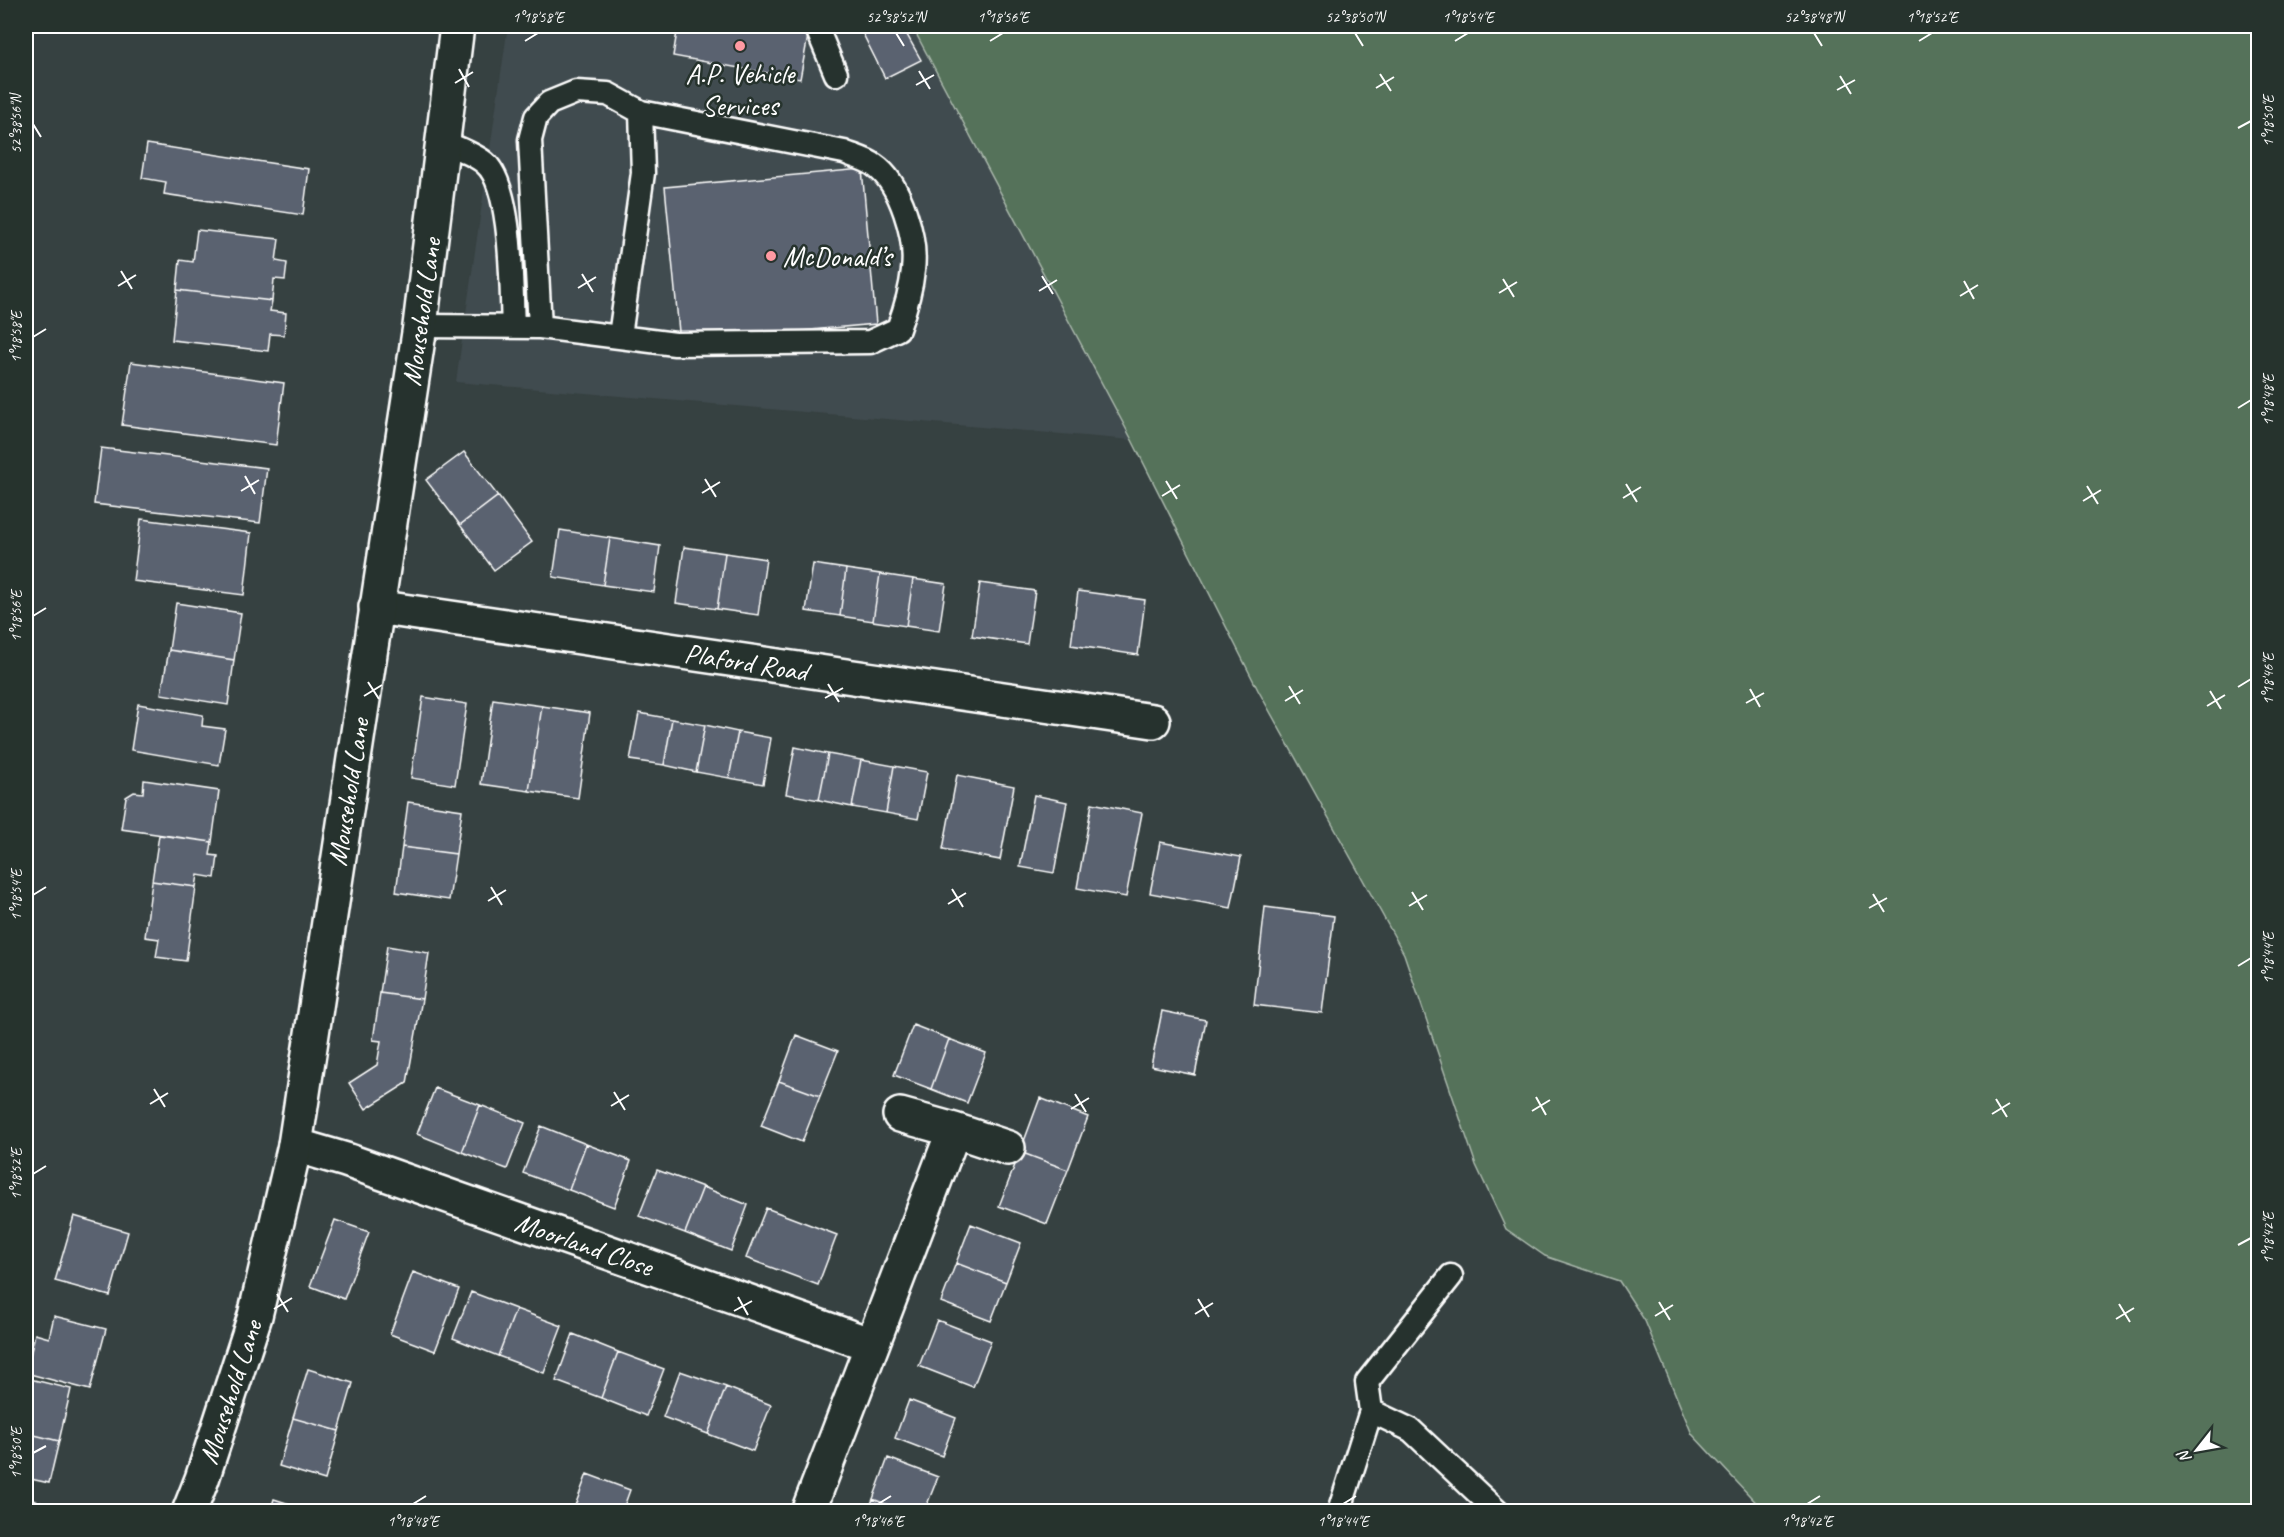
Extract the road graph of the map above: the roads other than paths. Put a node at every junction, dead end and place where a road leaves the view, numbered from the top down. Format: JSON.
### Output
{"nodes":[{"id":1,"x":457,"y":26,"type":"edge"},
{"id":2,"x":816,"y":26,"type":"edge"},
{"id":3,"x":837,"y":74,"type":"dead end"},
{"id":4,"x":640,"y":112,"type":"junction"},
{"id":5,"x":444,"y":142,"type":"junction"},
{"id":6,"x":420,"y":326,"type":"junction"},
{"id":7,"x":513,"y":327,"type":"junction"},
{"id":8,"x":540,"y":327,"type":"junction"},
{"id":9,"x":620,"y":336,"type":"junction"},
{"id":10,"x":376,"y":607,"type":"junction"},
{"id":11,"x":1153,"y":721,"type":"dead end"},
{"id":12,"x":900,"y":1115,"type":"dead end"},
{"id":13,"x":954,"y":1130,"type":"junction"},
{"id":14,"x":295,"y":1145,"type":"junction"},
{"id":15,"x":1008,"y":1148,"type":"dead end"},
{"id":16,"x":1451,"y":1276,"type":"dead end"},
{"id":17,"x":872,"y":1345,"type":"junction"},
{"id":18,"x":1371,"y":1412,"type":"junction"},
{"id":19,"x":189,"y":1512,"type":"edge"},
{"id":20,"x":808,"y":1512,"type":"edge"},
{"id":21,"x":1339,"y":1512,"type":"edge"},
{"id":22,"x":1498,"y":1512,"type":"edge"}],
"edges":[{"from":1,"to":5,"type":"main road","name":"Mousehold Lane"},
{"from":2,"to":3,"type":"lane"},
{"from":4,"to":8,"type":"lane"},
{"from":4,"to":9,"type":"lane"},
{"from":4,"to":9,"type":"lane"},
{"from":5,"to":6,"type":"main road","name":"Mousehold Lane"},
{"from":5,"to":7,"type":"lane"},
{"from":6,"to":7,"type":"lane"},
{"from":6,"to":10,"type":"main road","name":"Mousehold Lane"},
{"from":7,"to":8,"type":"lane"},
{"from":8,"to":9,"type":"lane"},
{"from":10,"to":11,"type":"main road","name":"Plaford Road"},
{"from":10,"to":14,"type":"main road","name":"Mousehold Lane"},
{"from":12,"to":13,"type":"main road"},
{"from":13,"to":15,"type":"main road"},
{"from":13,"to":17,"type":"main road"},
{"from":14,"to":17,"type":"main road","name":"Moorland Close"},
{"from":14,"to":19,"type":"main road","name":"Mousehold Lane"},
{"from":16,"to":18,"type":"lane"},
{"from":17,"to":20,"type":"main road"},
{"from":18,"to":21,"type":"lane"},
{"from":18,"to":22,"type":"lane"}]}
